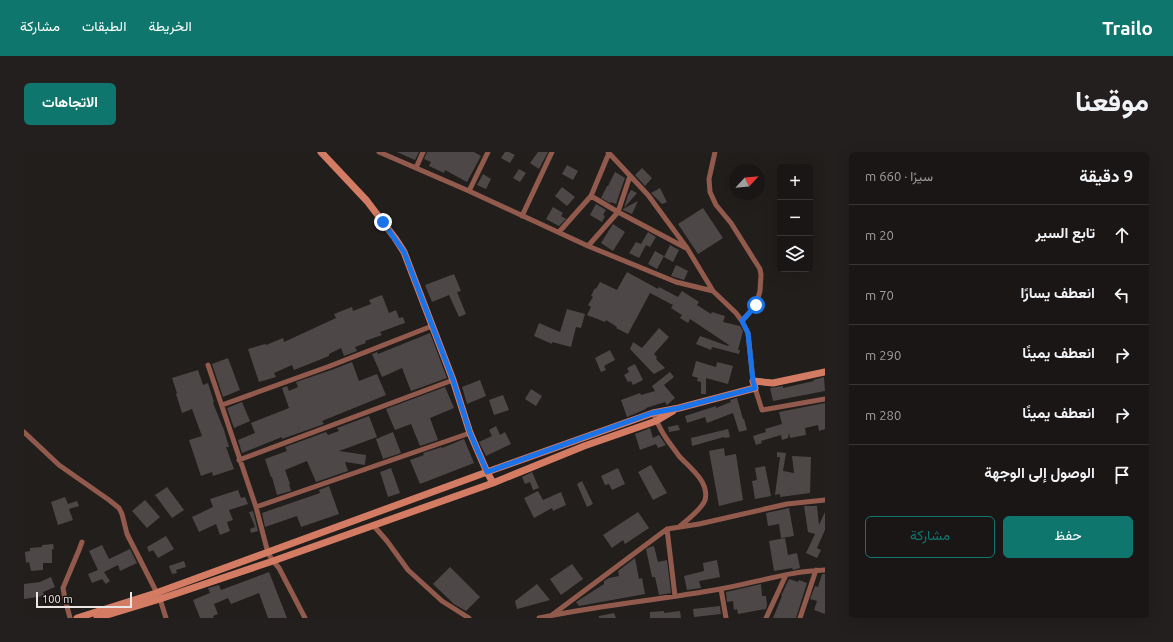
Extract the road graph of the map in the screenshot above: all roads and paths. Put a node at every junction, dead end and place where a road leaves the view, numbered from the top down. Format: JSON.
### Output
{"nodes":[{"id":1,"x":321,"y":152,"type":"edge"},
{"id":2,"x":379,"y":152,"type":"edge"},
{"id":3,"x":423,"y":152,"type":"edge"},
{"id":4,"x":488,"y":152,"type":"edge"},
{"id":5,"x":552,"y":152,"type":"edge"},
{"id":6,"x":608,"y":152,"type":"edge"},
{"id":7,"x":715,"y":152,"type":"edge"},
{"id":8,"x":416,"y":168,"type":"junction"},
{"id":9,"x":630,"y":176,"type":"junction"},
{"id":10,"x":469,"y":191,"type":"junction"},
{"id":11,"x":591,"y":196,"type":"junction"},
{"id":12,"x":618,"y":212,"type":"junction"},
{"id":13,"x":522,"y":216,"type":"junction"},
{"id":14,"x":559,"y":232,"type":"junction"},
{"id":15,"x":588,"y":246,"type":"junction"},
{"id":16,"x":686,"y":248,"type":"junction"},
{"id":17,"x":713,"y":291,"type":"junction"},
{"id":18,"x":742,"y":321,"type":"junction"},
{"id":19,"x":432,"y":326,"type":"junction"},
{"id":20,"x":208,"y":364,"type":"dead end"},
{"id":21,"x":825,"y":372,"type":"edge"},
{"id":22,"x":453,"y":380,"type":"junction"},
{"id":23,"x":753,"y":381,"type":"junction"},
{"id":24,"x":755,"y":388,"type":"junction"},
{"id":25,"x":825,"y":398,"type":"edge"},
{"id":26,"x":222,"y":405,"type":"junction"},
{"id":27,"x":679,"y":408,"type":"junction"},
{"id":28,"x":652,"y":413,"type":"junction"},
{"id":29,"x":656,"y":421,"type":"junction"},
{"id":30,"x":24,"y":432,"type":"edge"},
{"id":31,"x":470,"y":433,"type":"junction"},
{"id":32,"x":580,"y":439,"type":"junction"},
{"id":33,"x":584,"y":446,"type":"junction"},
{"id":34,"x":239,"y":460,"type":"junction"},
{"id":35,"x":487,"y":472,"type":"junction"},
{"id":36,"x":493,"y":483,"type":"junction"},
{"id":37,"x":825,"y":500,"type":"edge"},
{"id":38,"x":256,"y":507,"type":"junction"},
{"id":39,"x":368,"y":516,"type":"junction"},
{"id":40,"x":373,"y":525,"type":"junction"},
{"id":41,"x":679,"y":527,"type":"junction"},
{"id":42,"x":667,"y":529,"type":"junction"},
{"id":43,"x":82,"y":542,"type":"dead end"},
{"id":44,"x":268,"y":553,"type":"junction"},
{"id":45,"x":273,"y":561,"type":"junction"},
{"id":46,"x":816,"y":570,"type":"junction"},
{"id":47,"x":825,"y":570,"type":"edge"},
{"id":48,"x":786,"y":575,"type":"junction"},
{"id":49,"x":721,"y":589,"type":"junction"},
{"id":50,"x":158,"y":596,"type":"junction"},
{"id":51,"x":675,"y":596,"type":"junction"},
{"id":52,"x":552,"y":615,"type":"junction"},
{"id":53,"x":93,"y":617,"type":"edge"},
{"id":54,"x":70,"y":618,"type":"edge"},
{"id":55,"x":77,"y":618,"type":"edge"},
{"id":56,"x":166,"y":618,"type":"edge"},
{"id":57,"x":305,"y":618,"type":"edge"},
{"id":58,"x":469,"y":618,"type":"edge"},
{"id":59,"x":539,"y":618,"type":"edge"},
{"id":60,"x":726,"y":618,"type":"edge"},
{"id":61,"x":766,"y":618,"type":"edge"},
{"id":62,"x":800,"y":618,"type":"edge"}],
"edges":[{"from":1,"to":19,"type":"main road"},
{"from":2,"to":8,"type":"street"},
{"from":3,"to":8,"type":"street"},
{"from":4,"to":10,"type":"street"},
{"from":5,"to":13,"type":"street"},
{"from":6,"to":9,"type":"street"},
{"from":6,"to":11,"type":"street"},
{"from":7,"to":18,"type":"street"},
{"from":8,"to":10,"type":"street"},
{"from":9,"to":12,"type":"street"},
{"from":9,"to":16,"type":"street"},
{"from":10,"to":13,"type":"street"},
{"from":11,"to":12,"type":"street"},
{"from":11,"to":14,"type":"street"},
{"from":12,"to":15,"type":"street"},
{"from":12,"to":16,"type":"street"},
{"from":13,"to":14,"type":"street"},
{"from":14,"to":15,"type":"street"},
{"from":15,"to":17,"type":"street"},
{"from":16,"to":17,"type":"street"},
{"from":17,"to":18,"type":"street"},
{"from":18,"to":23,"type":"street"},
{"from":19,"to":22,"type":"main road"},
{"from":19,"to":26,"type":"street"},
{"from":20,"to":26,"type":"street"},
{"from":21,"to":23,"type":"main road"},
{"from":22,"to":31,"type":"main road"},
{"from":22,"to":34,"type":"street"},
{"from":23,"to":24,"type":"main road"},
{"from":24,"to":25,"type":"street"},
{"from":24,"to":27,"type":"main road"},
{"from":26,"to":34,"type":"street"},
{"from":27,"to":28,"type":"main road"},
{"from":27,"to":29,"type":"main road"},
{"from":28,"to":29,"type":"street"},
{"from":28,"to":32,"type":"main road"},
{"from":29,"to":33,"type":"main road"},
{"from":29,"to":41,"type":"street"},
{"from":30,"to":50,"type":"street"},
{"from":31,"to":35,"type":"main road"},
{"from":31,"to":38,"type":"street"},
{"from":32,"to":33,"type":"main road"},
{"from":32,"to":35,"type":"main road"},
{"from":33,"to":36,"type":"main road"},
{"from":34,"to":38,"type":"street"},
{"from":35,"to":36,"type":"main road"},
{"from":35,"to":39,"type":"main road"},
{"from":36,"to":40,"type":"main road"},
{"from":37,"to":41,"type":"street"},
{"from":38,"to":44,"type":"street"},
{"from":39,"to":40,"type":"main road"},
{"from":39,"to":44,"type":"main road"},
{"from":40,"to":45,"type":"main road"},
{"from":40,"to":58,"type":"street"},
{"from":41,"to":42,"type":"street"},
{"from":42,"to":51,"type":"street"},
{"from":42,"to":52,"type":"street"},
{"from":43,"to":54,"type":"street"},
{"from":44,"to":45,"type":"street"},
{"from":44,"to":50,"type":"main road"},
{"from":45,"to":50,"type":"main road"},
{"from":45,"to":57,"type":"street"},
{"from":46,"to":47,"type":"street"},
{"from":46,"to":48,"type":"street"},
{"from":46,"to":62,"type":"street"},
{"from":48,"to":49,"type":"street"},
{"from":48,"to":61,"type":"street"},
{"from":49,"to":51,"type":"street"},
{"from":49,"to":60,"type":"street"},
{"from":50,"to":53,"type":"main road"},
{"from":50,"to":56,"type":"street"},
{"from":51,"to":52,"type":"street"},
{"from":52,"to":59,"type":"street"},
{"from":53,"to":55,"type":"main road"}]}
